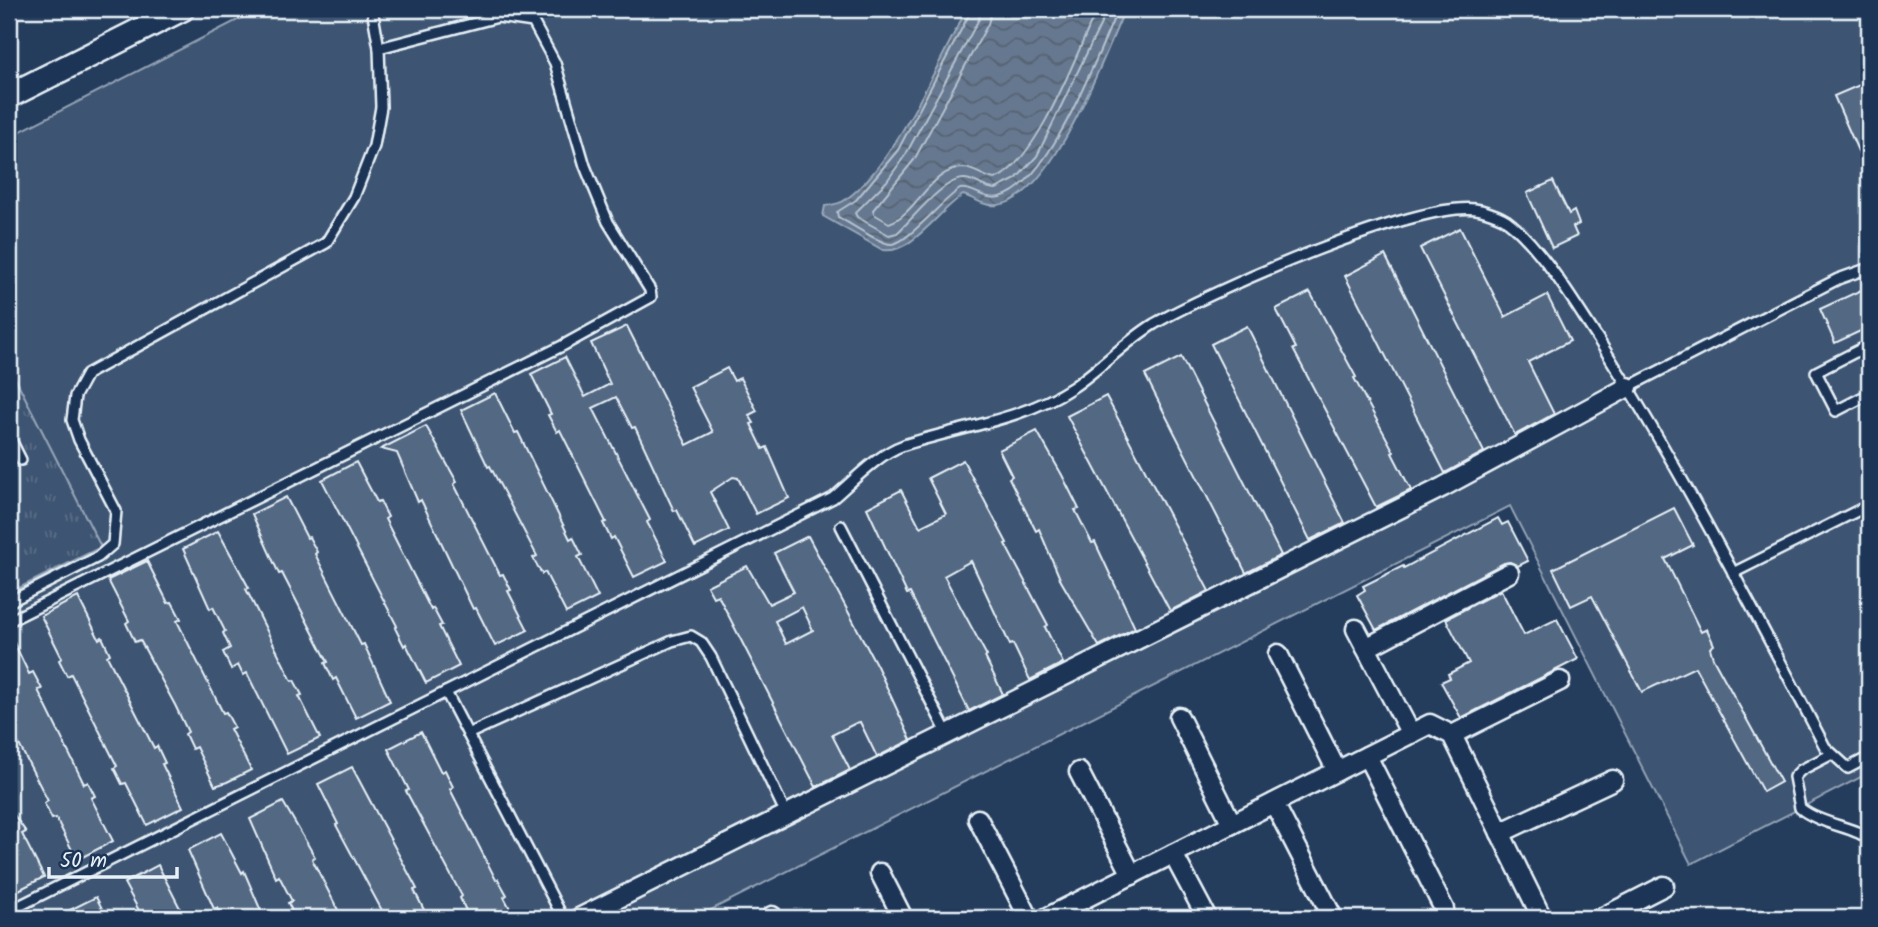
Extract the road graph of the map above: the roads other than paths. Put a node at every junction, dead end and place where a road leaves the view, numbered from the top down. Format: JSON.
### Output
{"nodes":[{"id":1,"x":182,"y":9,"type":"edge"},
{"id":2,"x":372,"y":9,"type":"edge"},
{"id":3,"x":379,"y":48,"type":"junction"},
{"id":4,"x":9,"y":96,"type":"edge"},
{"id":5,"x":1869,"y":268,"type":"edge"},
{"id":6,"x":1869,"y":345,"type":"edge"},
{"id":7,"x":1628,"y":387,"type":"junction"},
{"id":8,"x":1869,"y":394,"type":"edge"},
{"id":9,"x":9,"y":436,"type":"edge"},
{"id":10,"x":21,"y":460,"type":"dead end"},
{"id":11,"x":1869,"y":505,"type":"edge"},
{"id":12,"x":841,"y":526,"type":"dead end"},
{"id":13,"x":1509,"y":573,"type":"dead end"},
{"id":14,"x":1733,"y":573,"type":"junction"},
{"id":15,"x":9,"y":603,"type":"edge"},
{"id":16,"x":9,"y":621,"type":"edge"},
{"id":17,"x":1356,"y":629,"type":"dead end"},
{"id":18,"x":1366,"y":648,"type":"junction"},
{"id":19,"x":1278,"y":654,"type":"dead end"},
{"id":20,"x":1560,"y":681,"type":"dead end"},
{"id":21,"x":446,"y":692,"type":"junction"},
{"id":22,"x":1179,"y":717,"type":"dead end"},
{"id":23,"x":947,"y":733,"type":"junction"},
{"id":24,"x":468,"y":734,"type":"junction"},
{"id":25,"x":1411,"y":734,"type":"junction"},
{"id":26,"x":1452,"y":735,"type":"junction"},
{"id":27,"x":1832,"y":754,"type":"junction"},
{"id":28,"x":1367,"y":756,"type":"junction"},
{"id":29,"x":1869,"y":757,"type":"edge"},
{"id":30,"x":1337,"y":771,"type":"junction"},
{"id":31,"x":1079,"y":772,"type":"dead end"},
{"id":32,"x":1613,"y":780,"type":"dead end"},
{"id":33,"x":1274,"y":803,"type":"junction"},
{"id":34,"x":786,"y":814,"type":"junction"},
{"id":35,"x":978,"y":819,"type":"dead end"},
{"id":36,"x":1231,"y":824,"type":"junction"},
{"id":37,"x":1500,"y":833,"type":"junction"},
{"id":38,"x":1869,"y":840,"type":"edge"},
{"id":39,"x":1173,"y":854,"type":"junction"},
{"id":40,"x":880,"y":873,"type":"dead end"},
{"id":41,"x":1132,"y":875,"type":"junction"},
{"id":42,"x":1664,"y":886,"type":"dead end"},
{"id":43,"x":1444,"y":909,"type":"dead end"},
{"id":44,"x":9,"y":911,"type":"edge"},
{"id":45,"x":1076,"y":911,"type":"edge"},
{"id":46,"x":563,"y":918,"type":"edge"},
{"id":47,"x":579,"y":918,"type":"edge"},
{"id":48,"x":903,"y":918,"type":"edge"},
{"id":49,"x":1029,"y":918,"type":"edge"},
{"id":50,"x":1046,"y":918,"type":"edge"},
{"id":51,"x":1207,"y":918,"type":"edge"},
{"id":52,"x":1334,"y":918,"type":"edge"},
{"id":53,"x":1542,"y":918,"type":"edge"},
{"id":54,"x":1601,"y":918,"type":"edge"}],
"edges":[{"from":1,"to":4,"type":"main road"},
{"from":2,"to":3,"type":"lane"},
{"from":3,"to":15,"type":"lane"},
{"from":3,"to":16,"type":"lane"},
{"from":5,"to":7,"type":"lane"},
{"from":6,"to":8,"type":"lane"},
{"from":7,"to":14,"type":"lane"},
{"from":7,"to":21,"type":"lane"},
{"from":7,"to":23,"type":"street"},
{"from":9,"to":10,"type":"lane"},
{"from":11,"to":14,"type":"lane"},
{"from":12,"to":23,"type":"lane"},
{"from":13,"to":18,"type":"street"},
{"from":14,"to":27,"type":"lane"},
{"from":17,"to":18,"type":"street"},
{"from":18,"to":25,"type":"street"},
{"from":19,"to":30,"type":"street"},
{"from":20,"to":26,"type":"street"},
{"from":21,"to":24,"type":"lane"},
{"from":21,"to":44,"type":"lane"},
{"from":22,"to":36,"type":"street"},
{"from":23,"to":34,"type":"street"},
{"from":24,"to":34,"type":"lane"},
{"from":24,"to":46,"type":"lane"},
{"from":25,"to":26,"type":"street"},
{"from":25,"to":28,"type":"street"},
{"from":26,"to":37,"type":"street"},
{"from":27,"to":29,"type":"lane"},
{"from":27,"to":38,"type":"lane"},
{"from":28,"to":30,"type":"street"},
{"from":28,"to":43,"type":"street"},
{"from":30,"to":33,"type":"street"},
{"from":31,"to":41,"type":"street"},
{"from":32,"to":37,"type":"street"},
{"from":33,"to":36,"type":"street"},
{"from":33,"to":52,"type":"street"},
{"from":34,"to":47,"type":"street"},
{"from":35,"to":49,"type":"street"},
{"from":36,"to":39,"type":"street"},
{"from":37,"to":53,"type":"street"},
{"from":39,"to":41,"type":"street"},
{"from":39,"to":51,"type":"street"},
{"from":40,"to":48,"type":"street"},
{"from":41,"to":45,"type":"street"},
{"from":42,"to":54,"type":"street"},
{"from":45,"to":50,"type":"street"}]}
